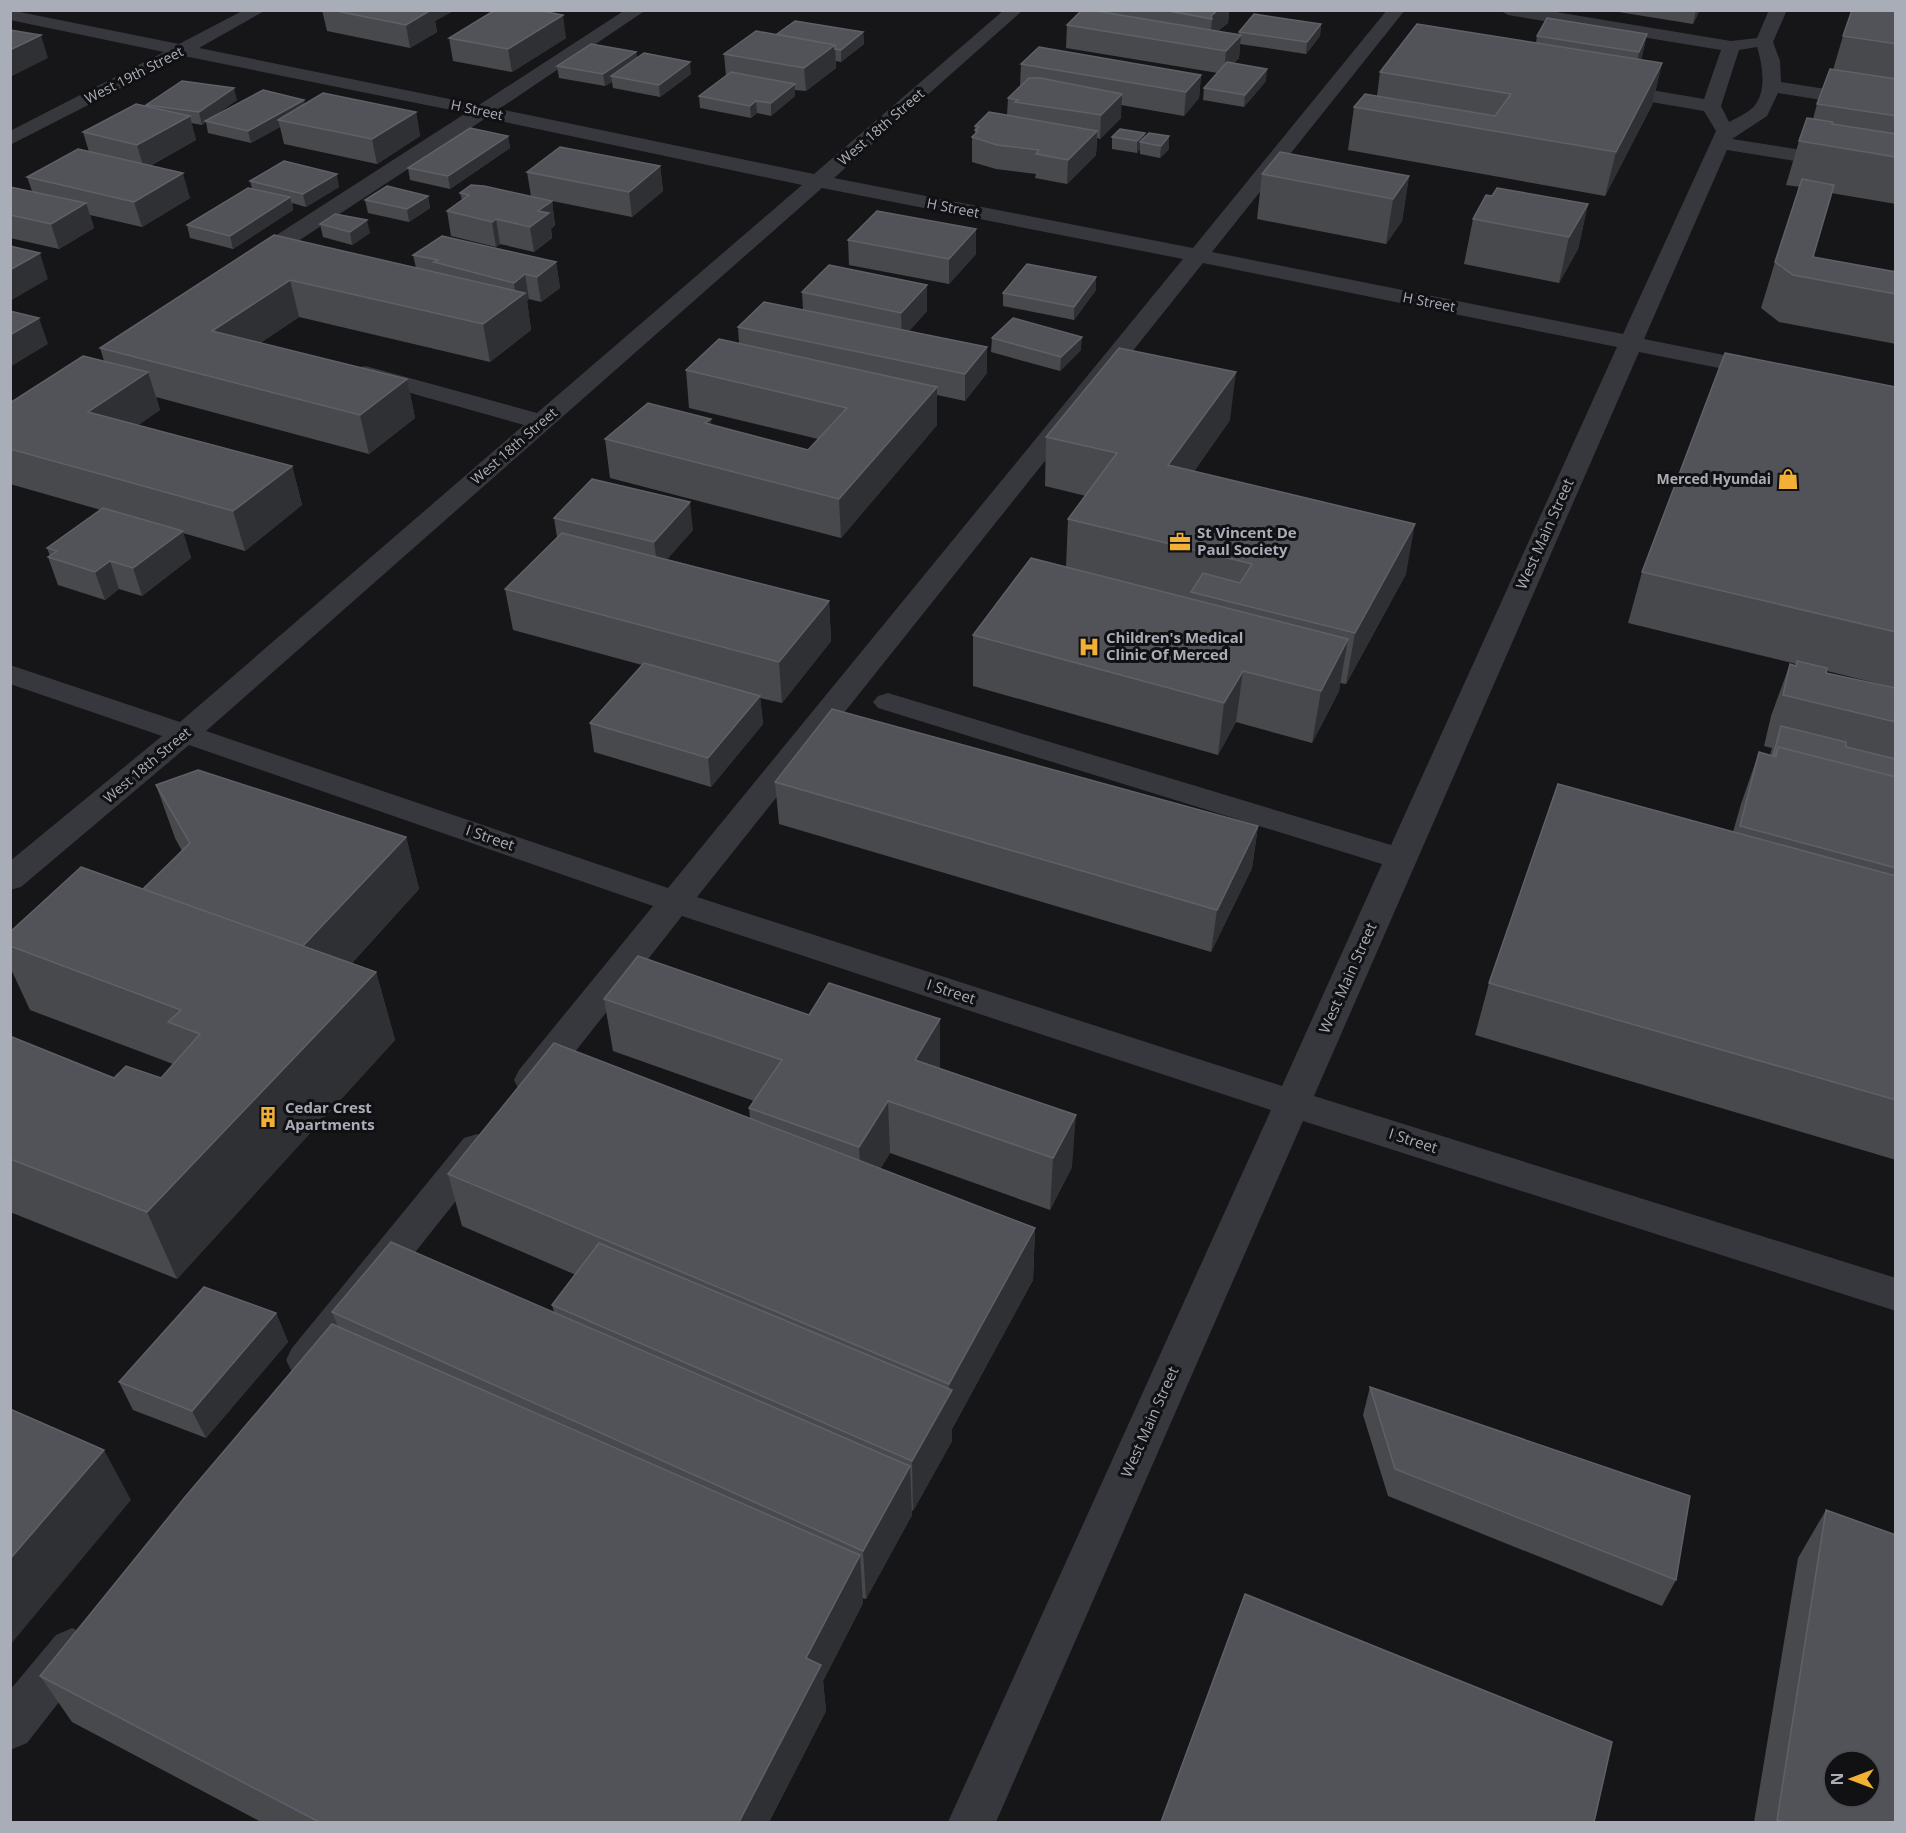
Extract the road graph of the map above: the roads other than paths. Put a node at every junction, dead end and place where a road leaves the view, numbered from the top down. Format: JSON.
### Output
{"nodes":[{"id":1,"x":258,"y":10,"type":"edge"},
{"id":2,"x":638,"y":10,"type":"edge"},
{"id":3,"x":1015,"y":10,"type":"edge"},
{"id":4,"x":1397,"y":10,"type":"edge"},
{"id":5,"x":1508,"y":10,"type":"edge"},
{"id":6,"x":1778,"y":10,"type":"edge"},
{"id":7,"x":10,"y":15,"type":"edge"},
{"id":8,"x":1764,"y":42,"type":"junction"},
{"id":9,"x":1731,"y":46,"type":"junction"},
{"id":10,"x":183,"y":50,"type":"junction"},
{"id":11,"x":1596,"y":86,"type":"edge"},
{"id":12,"x":1772,"y":86,"type":"junction"},
{"id":13,"x":1896,"y":106,"type":"edge"},
{"id":14,"x":482,"y":111,"type":"junction"},
{"id":15,"x":1718,"y":127,"type":"junction"},
{"id":16,"x":10,"y":139,"type":"edge"},
{"id":17,"x":1896,"y":171,"type":"edge"},
{"id":18,"x":819,"y":182,"type":"junction"},
{"id":19,"x":1197,"y":255,"type":"junction"},
{"id":20,"x":231,"y":274,"type":"edge"},
{"id":21,"x":1629,"y":343,"type":"junction"},
{"id":22,"x":338,"y":366,"type":"edge"},
{"id":23,"x":1780,"y":373,"type":"edge"},
{"id":24,"x":542,"y":422,"type":"junction"},
{"id":25,"x":10,"y":674,"type":"edge"},
{"id":26,"x":888,"y":702,"type":"dead end"},
{"id":27,"x":186,"y":732,"type":"junction"},
{"id":28,"x":1402,"y":859,"type":"junction"},
{"id":29,"x":10,"y":879,"type":"edge"},
{"id":30,"x":676,"y":902,"type":"junction"},
{"id":31,"x":1292,"y":1103,"type":"junction"},
{"id":32,"x":1896,"y":1295,"type":"edge"},
{"id":33,"x":287,"y":1384,"type":"edge"},
{"id":34,"x":93,"y":1625,"type":"edge"},
{"id":35,"x":10,"y":1727,"type":"edge"},
{"id":36,"x":972,"y":1822,"type":"edge"}],
"edges":[{"from":1,"to":10,"type":"street","name":"West 19th Street"},
{"from":2,"to":14,"type":"street"},
{"from":3,"to":18,"type":"street","name":"West 18th Street"},
{"from":4,"to":19,"type":"street"},
{"from":5,"to":9,"type":"street"},
{"from":6,"to":8,"type":"street"},
{"from":7,"to":10,"type":"street","name":"H Street"},
{"from":8,"to":9,"type":"street"},
{"from":8,"to":12,"type":"street"},
{"from":9,"to":15,"type":"street","name":"West Main Street"},
{"from":10,"to":14,"type":"street","name":"H Street"},
{"from":10,"to":16,"type":"street","name":"West 19th Street"},
{"from":11,"to":15,"type":"street"},
{"from":12,"to":13,"type":"street"},
{"from":12,"to":15,"type":"street"},
{"from":14,"to":18,"type":"street","name":"H Street"},
{"from":14,"to":20,"type":"street"},
{"from":15,"to":17,"type":"street"},
{"from":15,"to":21,"type":"street","name":"West Main Street"},
{"from":18,"to":19,"type":"street","name":"H Street"},
{"from":18,"to":24,"type":"street","name":"West 18th Street"},
{"from":19,"to":21,"type":"street","name":"H Street"},
{"from":19,"to":30,"type":"street"},
{"from":21,"to":23,"type":"street","name":"H Street"},
{"from":21,"to":28,"type":"street","name":"West Main Street"},
{"from":22,"to":24,"type":"street"},
{"from":24,"to":27,"type":"street","name":"West 18th Street"},
{"from":25,"to":27,"type":"street","name":"I Street"},
{"from":26,"to":28,"type":"street"},
{"from":27,"to":29,"type":"street","name":"West 18th Street"},
{"from":27,"to":30,"type":"street","name":"I Street"},
{"from":28,"to":31,"type":"street","name":"West Main Street"},
{"from":30,"to":31,"type":"street","name":"I Street"},
{"from":30,"to":33,"type":"street"},
{"from":31,"to":32,"type":"street","name":"I Street"},
{"from":31,"to":36,"type":"street","name":"West Main Street"},
{"from":34,"to":35,"type":"street"}]}
